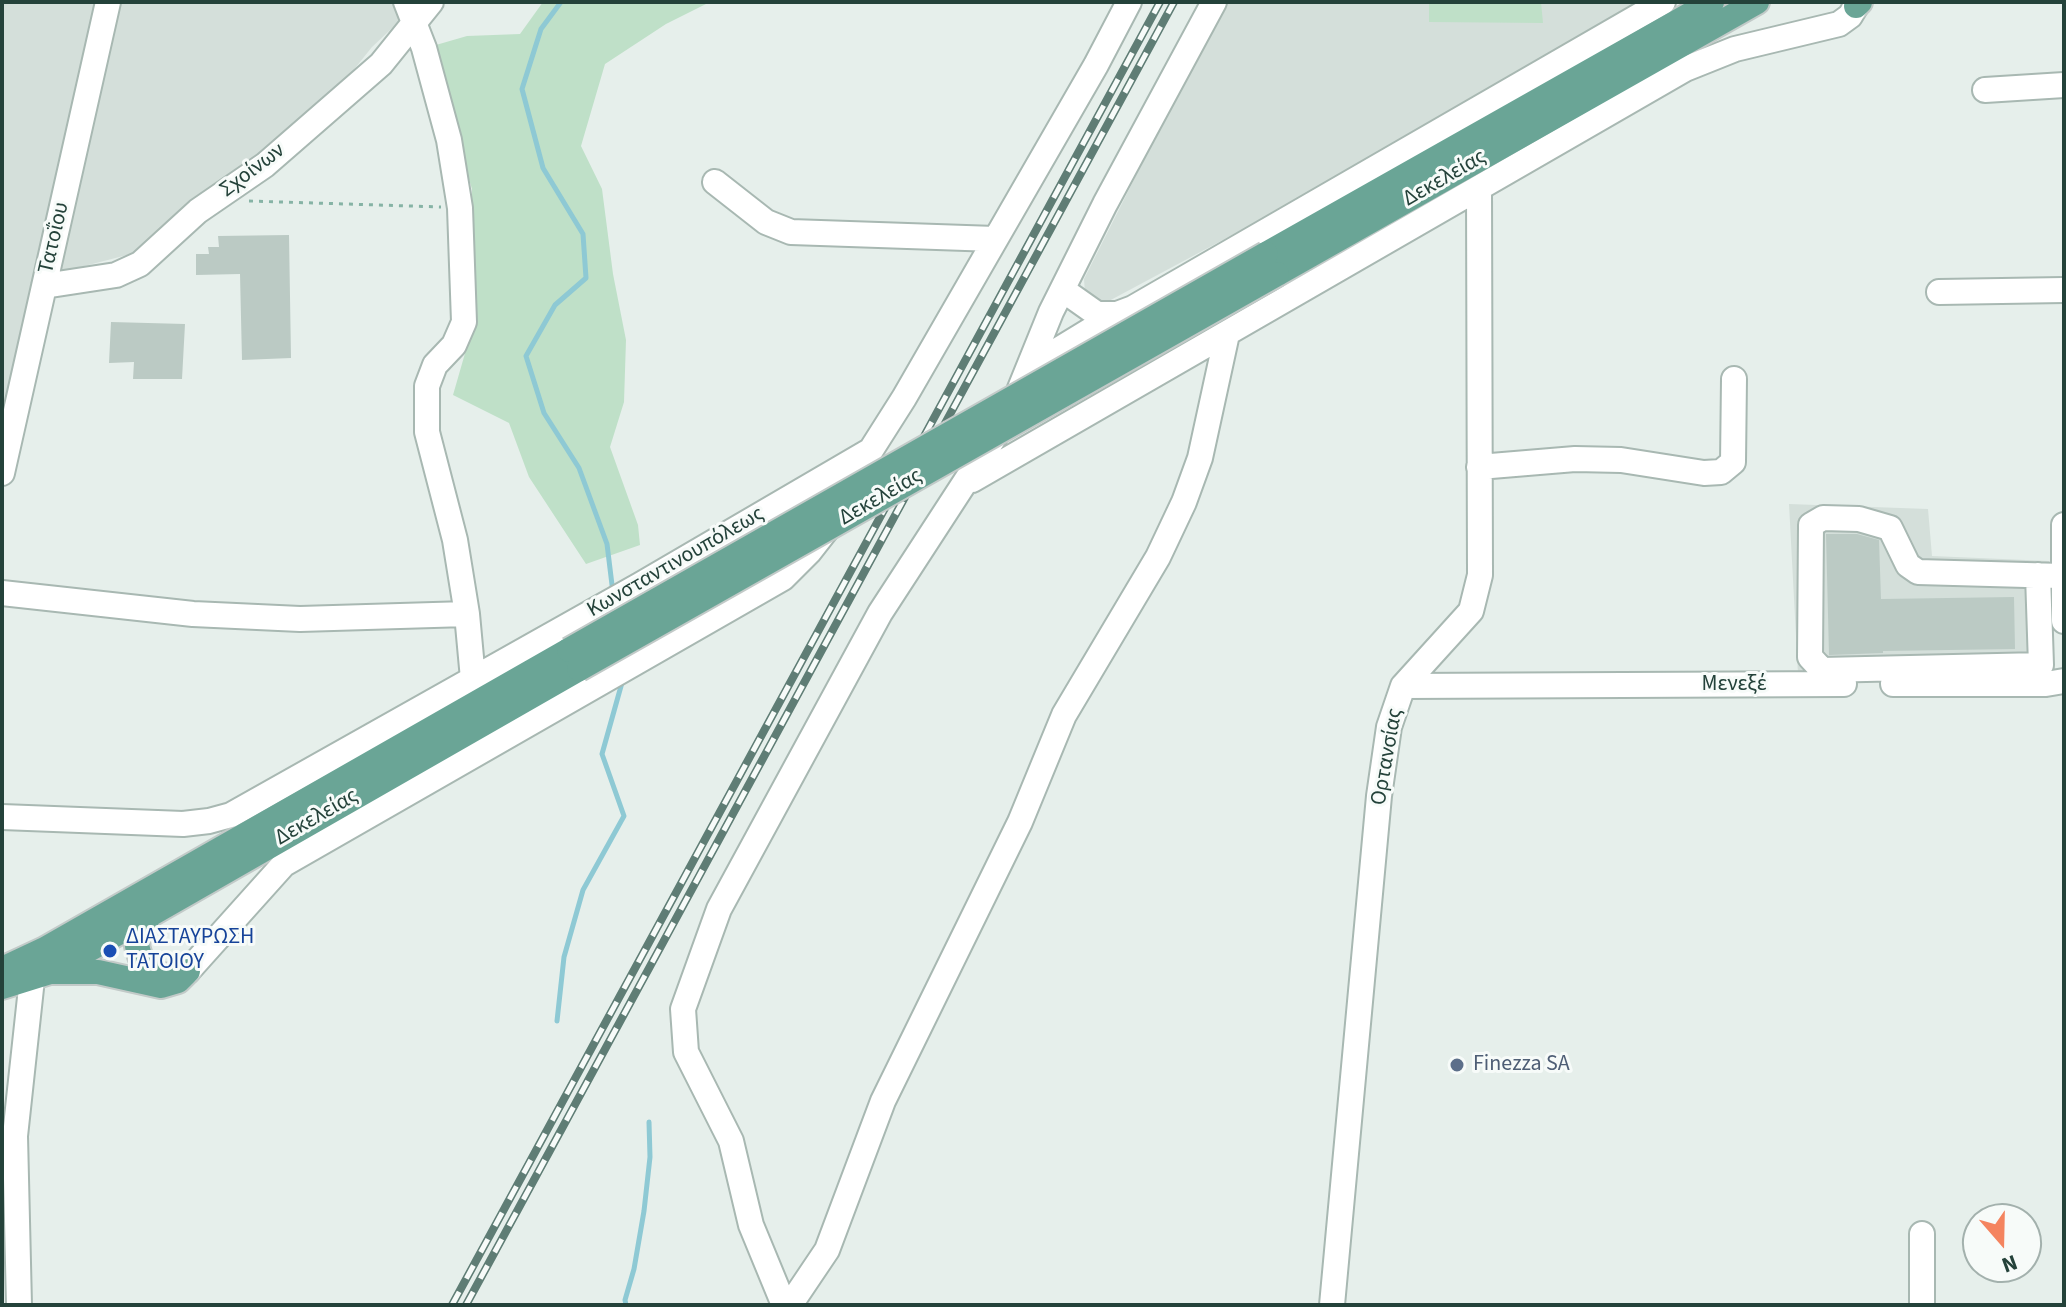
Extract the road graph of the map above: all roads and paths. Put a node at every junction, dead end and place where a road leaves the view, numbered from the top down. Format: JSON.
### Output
{"nodes":[{"id":1,"x":108,"y":2,"type":"edge"},
{"id":2,"x":431,"y":2,"type":"edge"},
{"id":3,"x":1129,"y":2,"type":"edge"},
{"id":4,"x":1214,"y":2,"type":"edge"},
{"id":5,"x":1663,"y":2,"type":"edge"},
{"id":6,"x":1712,"y":2,"type":"edge"},
{"id":7,"x":1757,"y":2,"type":"edge"},
{"id":8,"x":1857,"y":3,"type":"edge"},
{"id":9,"x":410,"y":12,"type":"edge"},
{"id":10,"x":2064,"y":85,"type":"edge"},
{"id":11,"x":1985,"y":90,"type":"dead end"},
{"id":12,"x":715,"y":182,"type":"dead end"},
{"id":13,"x":1479,"y":188,"type":"junction"},
{"id":14,"x":217,"y":198,"type":"junction"},
{"id":15,"x":460,"y":208,"type":"junction"},
{"id":16,"x":995,"y":239,"type":"junction"},
{"id":17,"x":1272,"y":264,"type":"junction"},
{"id":18,"x":44,"y":286,"type":"junction"},
{"id":19,"x":1063,"y":290,"type":"junction"},
{"id":20,"x":2064,"y":290,"type":"edge"},
{"id":21,"x":1939,"y":292,"type":"dead end"},
{"id":22,"x":1117,"y":314,"type":"junction"},
{"id":23,"x":1227,"y":334,"type":"junction"},
{"id":24,"x":1023,"y":379,"type":"junction"},
{"id":25,"x":1734,"y":379,"type":"dead end"},
{"id":26,"x":871,"y":450,"type":"junction"},
{"id":27,"x":1479,"y":467,"type":"junction"},
{"id":28,"x":2,"y":473,"type":"edge"},
{"id":29,"x":966,"y":484,"type":"junction"},
{"id":30,"x":790,"y":498,"type":"junction"},
{"id":31,"x":831,"y":522,"type":"junction"},
{"id":32,"x":2064,"y":525,"type":"edge"},
{"id":33,"x":2038,"y":575,"type":"junction"},
{"id":34,"x":2062,"y":576,"type":"edge"},
{"id":35,"x":2,"y":593,"type":"edge"},
{"id":36,"x":467,"y":614,"type":"junction"},
{"id":37,"x":2064,"y":621,"type":"edge"},
{"id":38,"x":580,"y":669,"type":"junction"},
{"id":39,"x":473,"y":679,"type":"junction"},
{"id":40,"x":2064,"y":681,"type":"edge"},
{"id":41,"x":1403,"y":686,"type":"junction"},
{"id":42,"x":2,"y":817,"type":"edge"},
{"id":43,"x":151,"y":913,"type":"junction"},
{"id":44,"x":188,"y":971,"type":"junction"},
{"id":45,"x":41,"y":975,"type":"junction"},
{"id":46,"x":4,"y":983,"type":"edge"},
{"id":47,"x":1922,"y":1234,"type":"dead end"},
{"id":48,"x":19,"y":1305,"type":"edge"},
{"id":49,"x":787,"y":1305,"type":"edge"},
{"id":50,"x":1332,"y":1305,"type":"edge"},
{"id":51,"x":1922,"y":1305,"type":"edge"}],
"edges":[{"from":1,"to":18,"type":"street","name":"Τατοΐου"},
{"from":2,"to":9,"type":"street","name":"Σχοίνων"},
{"from":3,"to":16,"type":"street","name":"Κωνσταντινουπόλεως"},
{"from":4,"to":19,"type":"street"},
{"from":5,"to":22,"type":"street"},
{"from":6,"to":17,"type":"main road","name":"Δεκελείας"},
{"from":7,"to":17,"type":"main road","name":"Δεκελείας"},
{"from":8,"to":13,"type":"street"},
{"from":9,"to":14,"type":"street","name":"Σχοίνων"},
{"from":9,"to":15,"type":"street"},
{"from":10,"to":11,"type":"street"},
{"from":12,"to":16,"type":"street"},
{"from":13,"to":23,"type":"street"},
{"from":13,"to":27,"type":"street","name":"Ορτανσίας"},
{"from":14,"to":15,"type":"path"},
{"from":14,"to":18,"type":"street","name":"Σχοίνων"},
{"from":15,"to":36,"type":"street"},
{"from":16,"to":26,"type":"street","name":"Κωνσταντινουπόλεως"},
{"from":17,"to":38,"type":"main road","name":"Δεκελείας","bridge":true},
{"from":18,"to":28,"type":"street","name":"Τατοΐου"},
{"from":19,"to":22,"type":"street"},
{"from":19,"to":24,"type":"street"},
{"from":20,"to":21,"type":"street"},
{"from":22,"to":24,"type":"street"},
{"from":23,"to":29,"type":"street"},
{"from":23,"to":49,"type":"street"},
{"from":24,"to":29,"type":"street"},
{"from":25,"to":27,"type":"street"},
{"from":26,"to":30,"type":"street","name":"Κωνσταντινουπόλεως"},
{"from":26,"to":31,"type":"street"},
{"from":27,"to":41,"type":"street","name":"Ορτανσίας"},
{"from":29,"to":49,"type":"street"},
{"from":30,"to":31,"type":"street"},
{"from":30,"to":39,"type":"street","name":"Κωνσταντινουπόλεως"},
{"from":31,"to":38,"type":"street"},
{"from":32,"to":34,"type":"street"},
{"from":33,"to":33,"type":"street"},
{"from":33,"to":34,"type":"street"},
{"from":34,"to":37,"type":"street"},
{"from":35,"to":36,"type":"street"},
{"from":36,"to":39,"type":"street"},
{"from":38,"to":43,"type":"main road","name":"Δεκελείας"},
{"from":38,"to":44,"type":"street"},
{"from":38,"to":46,"type":"main road","name":"Δεκελείας"},
{"from":39,"to":42,"type":"street","name":"Κωνσταντινουπόλεως"},
{"from":40,"to":41,"type":"street","name":"Μενεξέ"},
{"from":41,"to":50,"type":"street","name":"Ορτανσίας"},
{"from":43,"to":44,"type":"main road"},
{"from":43,"to":45,"type":"main road","name":"Δεκελείας"},
{"from":44,"to":45,"type":"main road"},
{"from":45,"to":46,"type":"main road","name":"Δεκελείας"},
{"from":45,"to":48,"type":"street"},
{"from":47,"to":51,"type":"street"}]}
